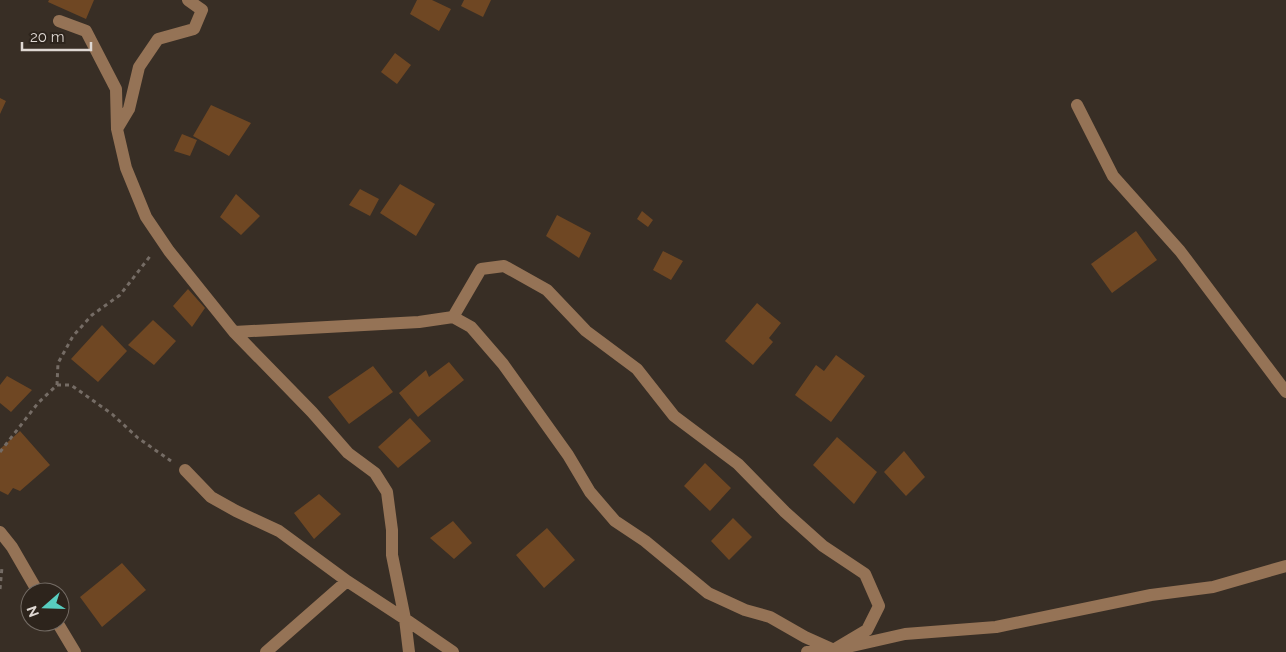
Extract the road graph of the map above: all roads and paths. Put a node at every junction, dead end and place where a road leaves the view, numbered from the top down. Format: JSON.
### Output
{"nodes":[{"id":1,"x":188,"y":0,"type":"edge"},
{"id":2,"x":59,"y":21,"type":"dead end"},
{"id":3,"x":1077,"y":105,"type":"dead end"},
{"id":4,"x":117,"y":129,"type":"junction"},
{"id":5,"x":160,"y":238,"type":"junction"},
{"id":6,"x":453,"y":317,"type":"junction"},
{"id":7,"x":234,"y":332,"type":"junction"},
{"id":8,"x":57,"y":385,"type":"junction"},
{"id":9,"x":1286,"y":392,"type":"edge"},
{"id":10,"x":0,"y":452,"type":"edge"},
{"id":11,"x":185,"y":470,"type":"joint"},
{"id":12,"x":0,"y":532,"type":"edge"},
{"id":13,"x":1286,"y":566,"type":"edge"},
{"id":14,"x":348,"y":581,"type":"junction"},
{"id":15,"x":32,"y":582,"type":"edge"},
{"id":16,"x":405,"y":618,"type":"junction"},
{"id":17,"x":63,"y":632,"type":"edge"},
{"id":18,"x":832,"y":651,"type":"edge"},
{"id":19,"x":75,"y":652,"type":"edge"},
{"id":20,"x":266,"y":652,"type":"edge"},
{"id":21,"x":409,"y":652,"type":"edge"},
{"id":22,"x":453,"y":652,"type":"edge"},
{"id":23,"x":807,"y":652,"type":"edge"}],
"edges":[{"from":1,"to":4,"type":"street"},
{"from":2,"to":4,"type":"street"},
{"from":3,"to":9,"type":"street"},
{"from":4,"to":5,"type":"street"},
{"from":5,"to":7,"type":"street"},
{"from":5,"to":8,"type":"path"},
{"from":6,"to":7,"type":"street"},
{"from":6,"to":18,"type":"street"},
{"from":6,"to":18,"type":"street"},
{"from":7,"to":16,"type":"street"},
{"from":8,"to":10,"type":"path"},
{"from":8,"to":11,"type":"path"},
{"from":11,"to":14,"type":"street"},
{"from":12,"to":15,"type":"street"},
{"from":13,"to":18,"type":"street"},
{"from":14,"to":16,"type":"street"},
{"from":14,"to":20,"type":"street"},
{"from":16,"to":21,"type":"street"},
{"from":16,"to":22,"type":"street"},
{"from":17,"to":19,"type":"street"},
{"from":18,"to":23,"type":"street"}]}
